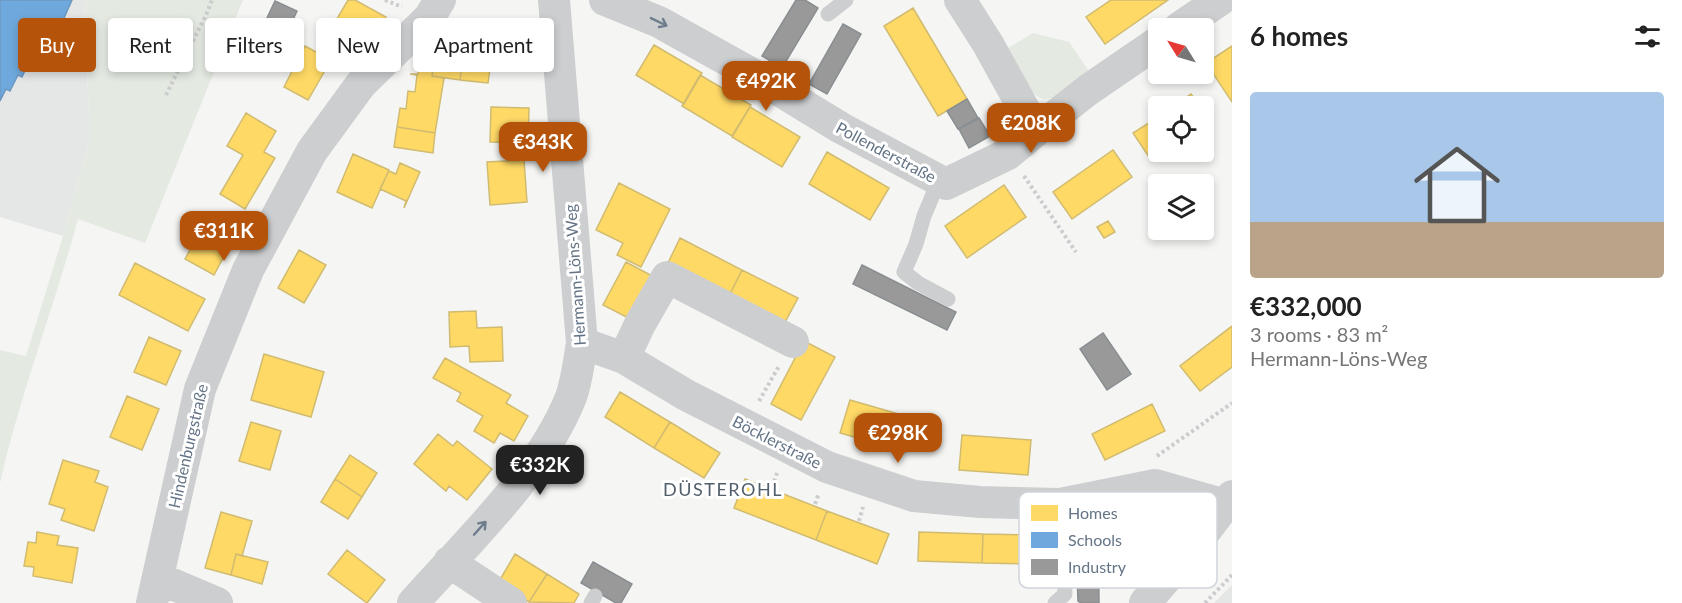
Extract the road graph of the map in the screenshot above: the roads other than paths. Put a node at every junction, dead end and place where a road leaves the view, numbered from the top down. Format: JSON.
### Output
{"nodes":[{"id":1,"x":554,"y":0,"type":"edge"},
{"id":2,"x":605,"y":0,"type":"edge"},
{"id":3,"x":846,"y":0,"type":"edge"},
{"id":4,"x":960,"y":0,"type":"edge"},
{"id":5,"x":1221,"y":0,"type":"edge"},
{"id":6,"x":435,"y":9,"type":"edge"},
{"id":7,"x":828,"y":14,"type":"dead end"},
{"id":8,"x":1194,"y":18,"type":"edge"},
{"id":9,"x":1148,"y":49,"type":"edge"},
{"id":10,"x":1037,"y":130,"type":"junction"},
{"id":11,"x":939,"y":180,"type":"junction"},
{"id":12,"x":948,"y":299,"type":"dead end"},
{"id":13,"x":793,"y":342,"type":"dead end"},
{"id":14,"x":582,"y":343,"type":"junction"},
{"id":15,"x":624,"y":358,"type":"junction"},
{"id":16,"x":1117,"y":492,"type":"edge"},
{"id":17,"x":1187,"y":492,"type":"edge"},
{"id":18,"x":1228,"y":501,"type":"edge"},
{"id":19,"x":1019,"y":503,"type":"edge"},
{"id":20,"x":1217,"y":515,"type":"edge"},
{"id":21,"x":449,"y":562,"type":"junction"},
{"id":22,"x":1065,"y":588,"type":"edge"},
{"id":23,"x":155,"y":590,"type":"edge"},
{"id":24,"x":218,"y":603,"type":"edge"},
{"id":25,"x":413,"y":603,"type":"edge"},
{"id":26,"x":511,"y":603,"type":"edge"},
{"id":27,"x":1055,"y":603,"type":"edge"}],
"edges":[{"from":1,"to":14,"type":"street","name":"Hermann-Löns-Weg"},
{"from":2,"to":11,"type":"street","name":"Pollenderstraße","one_way":true},
{"from":3,"to":7,"type":"lane"},
{"from":4,"to":10,"type":"street"},
{"from":5,"to":8,"type":"street"},
{"from":6,"to":23,"type":"street","name":"Hindenburgstraße"},
{"from":9,"to":10,"type":"street","name":"Pollenderstraße"},
{"from":10,"to":11,"type":"street","name":"Pollenderstraße"},
{"from":11,"to":12,"type":"lane"},
{"from":13,"to":15,"type":"street"},
{"from":14,"to":15,"type":"street","name":"Böcklerstraße"},
{"from":21,"to":14,"type":"street","name":"Hermann-Löns-Weg","one_way":true},
{"from":15,"to":19,"type":"street","name":"Böcklerstraße"},
{"from":16,"to":17,"type":"street","name":"Böcklerstraße"},
{"from":18,"to":20,"type":"street"},
{"from":21,"to":25,"type":"street","name":"Hermann-Löns-Weg"},
{"from":21,"to":26,"type":"street"},
{"from":22,"to":27,"type":"lane"},
{"from":23,"to":24,"type":"street"}]}
